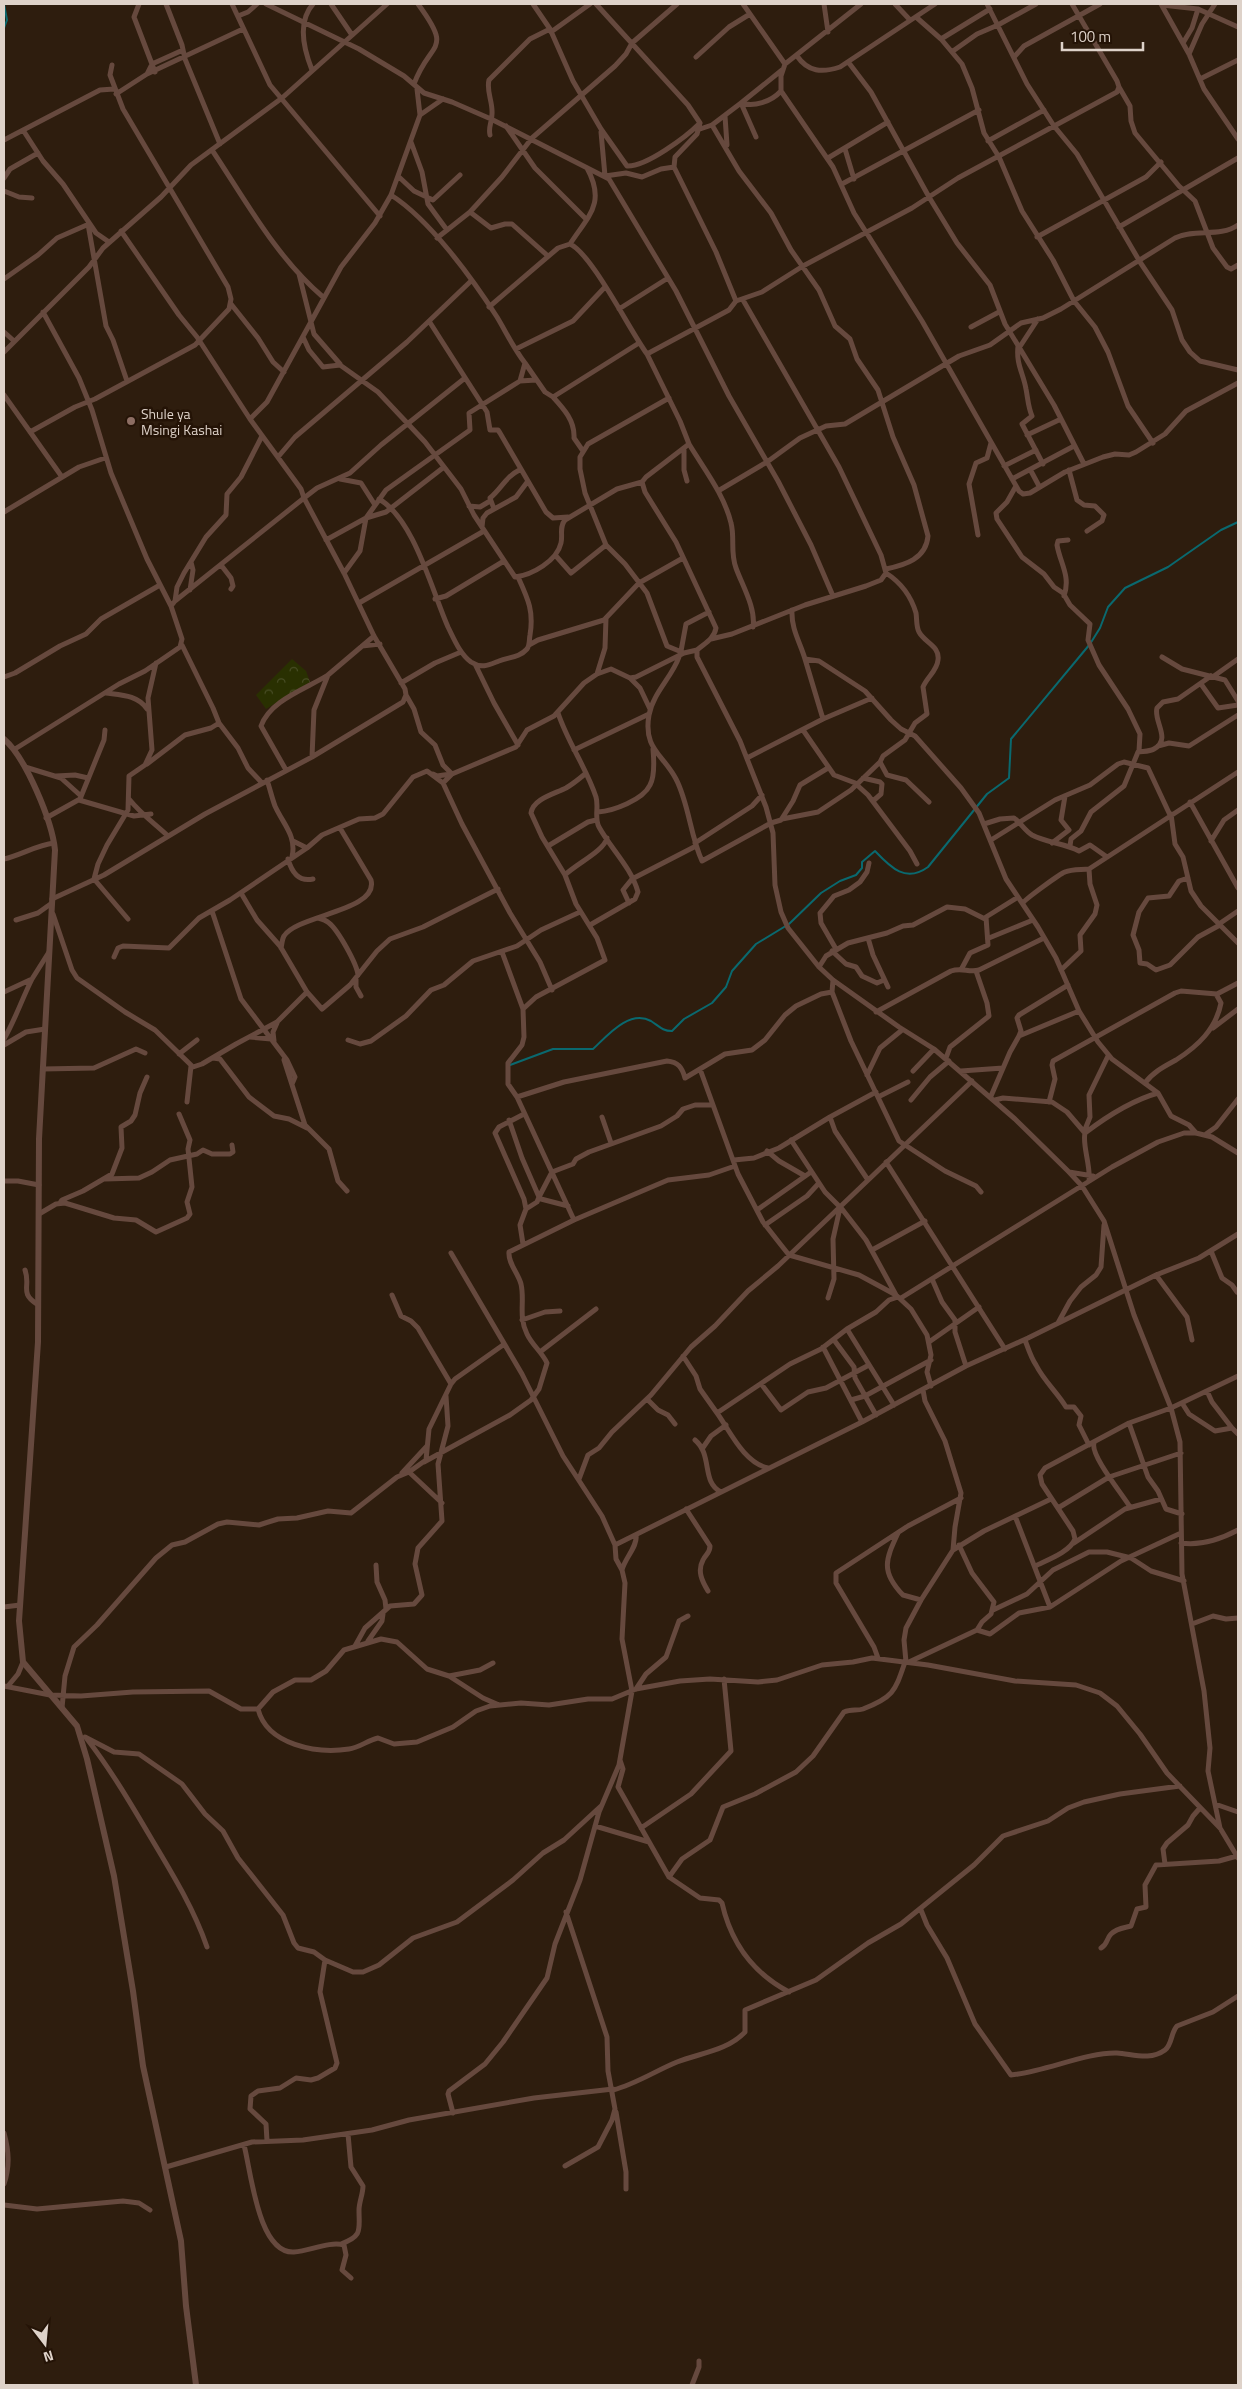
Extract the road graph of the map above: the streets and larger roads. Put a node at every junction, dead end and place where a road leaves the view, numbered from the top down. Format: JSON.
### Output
{"nodes":[{"id":1,"x":139,"y":4,"type":"edge"},
{"id":2,"x":166,"y":4,"type":"edge"},
{"id":3,"x":232,"y":4,"type":"edge"},
{"id":4,"x":257,"y":4,"type":"edge"},
{"id":5,"x":266,"y":4,"type":"edge"},
{"id":6,"x":279,"y":4,"type":"edge"},
{"id":7,"x":313,"y":4,"type":"edge"},
{"id":8,"x":331,"y":4,"type":"edge"},
{"id":9,"x":387,"y":4,"type":"edge"},
{"id":10,"x":418,"y":4,"type":"edge"},
{"id":11,"x":532,"y":4,"type":"edge"},
{"id":12,"x":590,"y":4,"type":"edge"},
{"id":13,"x":596,"y":4,"type":"edge"},
{"id":14,"x":677,"y":4,"type":"edge"},
{"id":15,"x":743,"y":4,"type":"edge"},
{"id":16,"x":824,"y":4,"type":"edge"},
{"id":17,"x":861,"y":4,"type":"edge"},
{"id":18,"x":895,"y":4,"type":"edge"},
{"id":19,"x":935,"y":4,"type":"edge"},
{"id":20,"x":1036,"y":4,"type":"edge"},
{"id":21,"x":1072,"y":4,"type":"edge"},
{"id":22,"x":1100,"y":4,"type":"edge"},
{"id":23,"x":1162,"y":4,"type":"edge"},
{"id":24,"x":1215,"y":4,"type":"edge"},
{"id":25,"x":988,"y":7,"type":"edge"},
{"id":26,"x":1198,"y":9,"type":"junction"},
{"id":27,"x":283,"y":11,"type":"junction"},
{"id":28,"x":750,"y":14,"type":"junction"},
{"id":29,"x":1208,"y":14,"type":"junction"},
{"id":30,"x":1079,"y":15,"type":"junction"},
{"id":31,"x":238,"y":16,"type":"junction"},
{"id":32,"x":916,"y":17,"type":"junction"},
{"id":33,"x":910,"y":20,"type":"junction"},
{"id":34,"x":305,"y":22,"type":"junction"},
{"id":35,"x":998,"y":25,"type":"junction"},
{"id":36,"x":1238,"y":27,"type":"edge"},
{"id":37,"x":243,"y":29,"type":"junction"},
{"id":38,"x":551,"y":30,"type":"junction"},
{"id":39,"x":828,"y":32,"type":"junction"},
{"id":40,"x":352,"y":35,"type":"junction"},
{"id":41,"x":941,"y":38,"type":"junction"},
{"id":42,"x":344,"y":42,"type":"junction"},
{"id":43,"x":632,"y":43,"type":"junction"},
{"id":44,"x":1183,"y":43,"type":"junction"},
{"id":45,"x":183,"y":50,"type":"junction"},
{"id":46,"x":953,"y":52,"type":"junction"},
{"id":47,"x":1189,"y":54,"type":"junction"},
{"id":48,"x":696,"y":56,"type":"dead end"},
{"id":49,"x":797,"y":56,"type":"junction"},
{"id":50,"x":1015,"y":56,"type":"junction"},
{"id":51,"x":184,"y":57,"type":"junction"},
{"id":52,"x":1238,"y":60,"type":"edge"},
{"id":53,"x":849,"y":63,"type":"junction"},
{"id":54,"x":152,"y":64,"type":"junction"},
{"id":55,"x":112,"y":65,"type":"dead end"},
{"id":56,"x":784,"y":67,"type":"junction"},
{"id":57,"x":312,"y":70,"type":"junction"},
{"id":58,"x":155,"y":72,"type":"junction"},
{"id":59,"x":147,"y":74,"type":"junction"},
{"id":60,"x":1200,"y":79,"type":"junction"},
{"id":61,"x":416,"y":86,"type":"junction"},
{"id":62,"x":1119,"y":88,"type":"junction"},
{"id":63,"x":781,"y":91,"type":"junction"},
{"id":64,"x":115,"y":92,"type":"junction"},
{"id":65,"x":582,"y":96,"type":"junction"},
{"id":66,"x":282,"y":98,"type":"junction"},
{"id":67,"x":443,"y":100,"type":"junction"},
{"id":68,"x":740,"y":103,"type":"junction"},
{"id":69,"x":979,"y":110,"type":"junction"},
{"id":70,"x":1044,"y":110,"type":"junction"},
{"id":71,"x":420,"y":115,"type":"junction"},
{"id":72,"x":725,"y":116,"type":"junction"},
{"id":73,"x":491,"y":119,"type":"junction"},
{"id":74,"x":888,"y":122,"type":"junction"},
{"id":75,"x":700,"y":123,"type":"junction"},
{"id":76,"x":712,"y":125,"type":"junction"},
{"id":77,"x":506,"y":126,"type":"junction"},
{"id":78,"x":1054,"y":126,"type":"junction"},
{"id":79,"x":600,"y":129,"type":"junction"},
{"id":80,"x":700,"y":129,"type":"junction"},
{"id":81,"x":23,"y":130,"type":"junction"},
{"id":82,"x":490,"y":135,"type":"dead end"},
{"id":83,"x":756,"y":137,"type":"dead end"},
{"id":84,"x":532,"y":138,"type":"junction"},
{"id":85,"x":1238,"y":138,"type":"edge"},
{"id":86,"x":4,"y":140,"type":"edge"},
{"id":87,"x":411,"y":140,"type":"junction"},
{"id":88,"x":988,"y":141,"type":"junction"},
{"id":89,"x":220,"y":144,"type":"junction"},
{"id":90,"x":727,"y":147,"type":"junction"},
{"id":91,"x":845,"y":149,"type":"junction"},
{"id":92,"x":212,"y":150,"type":"junction"},
{"id":93,"x":523,"y":152,"type":"junction"},
{"id":94,"x":904,"y":152,"type":"junction"},
{"id":95,"x":38,"y":153,"type":"junction"},
{"id":96,"x":999,"y":157,"type":"junction"},
{"id":97,"x":828,"y":158,"type":"junction"},
{"id":98,"x":1238,"y":158,"type":"edge"},
{"id":99,"x":1161,"y":162,"type":"junction"},
{"id":100,"x":674,"y":167,"type":"junction"},
{"id":101,"x":587,"y":168,"type":"junction"},
{"id":102,"x":460,"y":175,"type":"dead end"},
{"id":103,"x":605,"y":176,"type":"junction"},
{"id":104,"x":399,"y":177,"type":"junction"},
{"id":105,"x":4,"y":178,"type":"edge"},
{"id":106,"x":854,"y":179,"type":"junction"},
{"id":107,"x":842,"y":184,"type":"junction"},
{"id":108,"x":169,"y":188,"type":"junction"},
{"id":109,"x":1183,"y":190,"type":"junction"},
{"id":110,"x":4,"y":191,"type":"edge"},
{"id":111,"x":391,"y":195,"type":"junction"},
{"id":112,"x":929,"y":197,"type":"junction"},
{"id":113,"x":32,"y":198,"type":"dead end"},
{"id":114,"x":426,"y":198,"type":"junction"},
{"id":115,"x":1104,"y":200,"type":"junction"},
{"id":116,"x":470,"y":212,"type":"junction"},
{"id":117,"x":380,"y":216,"type":"junction"},
{"id":118,"x":586,"y":220,"type":"junction"},
{"id":119,"x":89,"y":224,"type":"junction"},
{"id":120,"x":1238,"y":225,"type":"edge"},
{"id":121,"x":1119,"y":227,"type":"junction"},
{"id":122,"x":447,"y":230,"type":"junction"},
{"id":123,"x":866,"y":230,"type":"junction"},
{"id":124,"x":121,"y":231,"type":"junction"},
{"id":125,"x":1206,"y":232,"type":"junction"},
{"id":126,"x":437,"y":238,"type":"junction"},
{"id":127,"x":1037,"y":238,"type":"junction"},
{"id":128,"x":109,"y":242,"type":"junction"},
{"id":129,"x":570,"y":244,"type":"junction"},
{"id":130,"x":548,"y":256,"type":"junction"},
{"id":131,"x":94,"y":260,"type":"junction"},
{"id":132,"x":1140,"y":262,"type":"junction"},
{"id":133,"x":1238,"y":265,"type":"edge"},
{"id":134,"x":803,"y":266,"type":"junction"},
{"id":135,"x":299,"y":274,"type":"junction"},
{"id":136,"x":668,"y":278,"type":"junction"},
{"id":137,"x":4,"y":279,"type":"edge"},
{"id":138,"x":471,"y":281,"type":"junction"},
{"id":139,"x":605,"y":287,"type":"junction"},
{"id":140,"x":323,"y":297,"type":"junction"},
{"id":141,"x":743,"y":300,"type":"junction"},
{"id":142,"x":736,"y":301,"type":"junction"},
{"id":143,"x":1074,"y":301,"type":"junction"},
{"id":144,"x":231,"y":304,"type":"junction"},
{"id":145,"x":489,"y":307,"type":"junction"},
{"id":146,"x":619,"y":309,"type":"junction"},
{"id":147,"x":43,"y":312,"type":"junction"},
{"id":148,"x":1000,"y":312,"type":"junction"},
{"id":149,"x":1038,"y":319,"type":"junction"},
{"id":150,"x":429,"y":321,"type":"junction"},
{"id":151,"x":310,"y":323,"type":"junction"},
{"id":152,"x":971,"y":327,"type":"dead end"},
{"id":153,"x":422,"y":328,"type":"junction"},
{"id":154,"x":694,"y":329,"type":"junction"},
{"id":155,"x":4,"y":332,"type":"edge"},
{"id":156,"x":1009,"y":332,"type":"junction"},
{"id":157,"x":438,"y":334,"type":"junction"},
{"id":158,"x":303,"y":337,"type":"junction"},
{"id":159,"x":14,"y":341,"type":"junction"},
{"id":160,"x":200,"y":342,"type":"junction"},
{"id":161,"x":638,"y":343,"type":"junction"},
{"id":162,"x":1018,"y":347,"type":"junction"},
{"id":163,"x":516,"y":350,"type":"junction"},
{"id":164,"x":4,"y":352,"type":"edge"},
{"id":165,"x":647,"y":354,"type":"junction"},
{"id":166,"x":525,"y":363,"type":"junction"},
{"id":167,"x":946,"y":364,"type":"junction"},
{"id":168,"x":340,"y":365,"type":"junction"},
{"id":169,"x":1238,"y":370,"type":"edge"},
{"id":170,"x":284,"y":372,"type":"junction"},
{"id":171,"x":465,"y":378,"type":"junction"},
{"id":172,"x":362,"y":379,"type":"junction"},
{"id":173,"x":536,"y":380,"type":"junction"},
{"id":174,"x":127,"y":381,"type":"junction"},
{"id":175,"x":520,"y":381,"type":"junction"},
{"id":176,"x":1238,"y":383,"type":"edge"},
{"id":177,"x":4,"y":395,"type":"edge"},
{"id":178,"x":477,"y":395,"type":"junction"},
{"id":179,"x":553,"y":397,"type":"junction"},
{"id":180,"x":492,"y":398,"type":"junction"},
{"id":181,"x":668,"y":398,"type":"junction"},
{"id":182,"x":88,"y":401,"type":"junction"},
{"id":183,"x":882,"y":403,"type":"junction"},
{"id":184,"x":480,"y":404,"type":"junction"},
{"id":185,"x":1061,"y":419,"type":"junction"},
{"id":186,"x":250,"y":420,"type":"junction"},
{"id":187,"x":408,"y":423,"type":"junction"},
{"id":188,"x":818,"y":429,"type":"junction"},
{"id":189,"x":30,"y":432,"type":"junction"},
{"id":190,"x":1027,"y":435,"type":"junction"},
{"id":191,"x":262,"y":436,"type":"junction"},
{"id":192,"x":991,"y":443,"type":"junction"},
{"id":193,"x":1153,"y":443,"type":"junction"},
{"id":194,"x":689,"y":444,"type":"junction"},
{"id":195,"x":1074,"y":446,"type":"junction"},
{"id":196,"x":684,"y":450,"type":"junction"},
{"id":197,"x":1036,"y":450,"type":"junction"},
{"id":198,"x":583,"y":451,"type":"junction"},
{"id":199,"x":436,"y":455,"type":"junction"},
{"id":200,"x":106,"y":458,"type":"junction"},
{"id":201,"x":278,"y":458,"type":"junction"},
{"id":202,"x":767,"y":462,"type":"junction"},
{"id":203,"x":1043,"y":464,"type":"junction"},
{"id":204,"x":1084,"y":464,"type":"junction"},
{"id":205,"x":1004,"y":466,"type":"junction"},
{"id":206,"x":444,"y":468,"type":"junction"},
{"id":207,"x":522,"y":469,"type":"junction"},
{"id":208,"x":1030,"y":470,"type":"junction"},
{"id":209,"x":1069,"y":470,"type":"junction"},
{"id":210,"x":62,"y":477,"type":"junction"},
{"id":211,"x":340,"y":479,"type":"junction"},
{"id":212,"x":1012,"y":479,"type":"junction"},
{"id":213,"x":528,"y":481,"type":"junction"},
{"id":214,"x":688,"y":481,"type":"dead end"},
{"id":215,"x":642,"y":482,"type":"junction"},
{"id":216,"x":1016,"y":486,"type":"junction"},
{"id":217,"x":1039,"y":486,"type":"junction"},
{"id":218,"x":718,"y":491,"type":"junction"},
{"id":219,"x":304,"y":498,"type":"junction"},
{"id":220,"x":380,"y":499,"type":"junction"},
{"id":221,"x":490,"y":501,"type":"junction"},
{"id":222,"x":375,"y":505,"type":"junction"},
{"id":223,"x":590,"y":505,"type":"junction"},
{"id":224,"x":469,"y":506,"type":"junction"},
{"id":225,"x":391,"y":508,"type":"junction"},
{"id":226,"x":494,"y":509,"type":"junction"},
{"id":227,"x":4,"y":512,"type":"edge"},
{"id":228,"x":573,"y":516,"type":"junction"},
{"id":229,"x":366,"y":518,"type":"junction"},
{"id":230,"x":483,"y":518,"type":"junction"},
{"id":231,"x":483,"y":530,"type":"junction"},
{"id":232,"x":1087,"y":531,"type":"dead end"},
{"id":233,"x":978,"y":535,"type":"dead end"},
{"id":234,"x":326,"y":540,"type":"junction"},
{"id":235,"x":1068,"y":540,"type":"dead end"},
{"id":236,"x":606,"y":545,"type":"junction"},
{"id":237,"x":556,"y":556,"type":"junction"},
{"id":238,"x":683,"y":558,"type":"junction"},
{"id":239,"x":504,"y":561,"type":"junction"},
{"id":240,"x":191,"y":562,"type":"junction"},
{"id":241,"x":221,"y":565,"type":"junction"},
{"id":242,"x":425,"y":565,"type":"junction"},
{"id":243,"x":193,"y":570,"type":"junction"},
{"id":244,"x":886,"y":571,"type":"junction"},
{"id":245,"x":344,"y":573,"type":"junction"},
{"id":246,"x":518,"y":577,"type":"junction"},
{"id":247,"x":202,"y":580,"type":"junction"},
{"id":248,"x":639,"y":583,"type":"junction"},
{"id":249,"x":160,"y":585,"type":"junction"},
{"id":250,"x":231,"y":589,"type":"dead end"},
{"id":251,"x":190,"y":590,"type":"junction"},
{"id":252,"x":833,"y":596,"type":"junction"},
{"id":253,"x":1064,"y":596,"type":"junction"},
{"id":254,"x":435,"y":598,"type":"junction"},
{"id":255,"x":359,"y":603,"type":"junction"},
{"id":256,"x":173,"y":604,"type":"junction"},
{"id":257,"x":792,"y":610,"type":"junction"},
{"id":258,"x":710,"y":612,"type":"junction"},
{"id":259,"x":606,"y":618,"type":"junction"},
{"id":260,"x":754,"y":627,"type":"junction"},
{"id":261,"x":374,"y":636,"type":"junction"},
{"id":262,"x":711,"y":640,"type":"junction"},
{"id":263,"x":380,"y":644,"type":"junction"},
{"id":264,"x":182,"y":645,"type":"junction"},
{"id":265,"x":530,"y":645,"type":"junction"},
{"id":266,"x":362,"y":646,"type":"junction"},
{"id":267,"x":697,"y":650,"type":"junction"},
{"id":268,"x":461,"y":652,"type":"junction"},
{"id":269,"x":681,"y":653,"type":"junction"},
{"id":270,"x":1162,"y":657,"type":"dead end"},
{"id":271,"x":805,"y":659,"type":"junction"},
{"id":272,"x":1238,"y":659,"type":"edge"},
{"id":273,"x":156,"y":663,"type":"junction"},
{"id":274,"x":474,"y":664,"type":"junction"},
{"id":275,"x":597,"y":674,"type":"junction"},
{"id":276,"x":328,"y":675,"type":"junction"},
{"id":277,"x":4,"y":676,"type":"edge"},
{"id":278,"x":1212,"y":676,"type":"junction"},
{"id":279,"x":630,"y":678,"type":"junction"},
{"id":280,"x":401,"y":683,"type":"junction"},
{"id":281,"x":1201,"y":684,"type":"junction"},
{"id":282,"x":106,"y":693,"type":"junction"},
{"id":283,"x":406,"y":695,"type":"junction"},
{"id":284,"x":872,"y":698,"type":"junction"},
{"id":285,"x":1237,"y":698,"type":"edge"},
{"id":286,"x":650,"y":711,"type":"junction"},
{"id":287,"x":148,"y":712,"type":"junction"},
{"id":288,"x":558,"y":714,"type":"junction"},
{"id":289,"x":1238,"y":714,"type":"edge"},
{"id":290,"x":824,"y":719,"type":"junction"},
{"id":291,"x":219,"y":724,"type":"junction"},
{"id":292,"x":105,"y":730,"type":"dead end"},
{"id":293,"x":803,"y":730,"type":"junction"},
{"id":294,"x":910,"y":733,"type":"junction"},
{"id":295,"x":4,"y":739,"type":"edge"},
{"id":296,"x":518,"y":745,"type":"junction"},
{"id":297,"x":1158,"y":746,"type":"junction"},
{"id":298,"x":15,"y":749,"type":"junction"},
{"id":299,"x":653,"y":749,"type":"junction"},
{"id":300,"x":152,"y":750,"type":"junction"},
{"id":301,"x":574,"y":750,"type":"junction"},
{"id":302,"x":1139,"y":751,"type":"junction"},
{"id":303,"x":312,"y":757,"type":"junction"},
{"id":304,"x":747,"y":758,"type":"junction"},
{"id":305,"x":151,"y":760,"type":"junction"},
{"id":306,"x":880,"y":762,"type":"junction"},
{"id":307,"x":145,"y":765,"type":"junction"},
{"id":308,"x":1134,"y":765,"type":"junction"},
{"id":309,"x":26,"y":767,"type":"junction"},
{"id":310,"x":828,"y":768,"type":"junction"},
{"id":311,"x":286,"y":770,"type":"junction"},
{"id":312,"x":1238,"y":772,"type":"edge"},
{"id":313,"x":431,"y":773,"type":"junction"},
{"id":314,"x":452,"y":774,"type":"junction"},
{"id":315,"x":585,"y":774,"type":"junction"},
{"id":316,"x":56,"y":776,"type":"junction"},
{"id":317,"x":88,"y":778,"type":"junction"},
{"id":318,"x":863,"y":778,"type":"junction"},
{"id":319,"x":264,"y":781,"type":"junction"},
{"id":320,"x":443,"y":783,"type":"junction"},
{"id":321,"x":857,"y":784,"type":"junction"},
{"id":322,"x":762,"y":795,"type":"junction"},
{"id":323,"x":1065,"y":796,"type":"junction"},
{"id":324,"x":80,"y":798,"type":"junction"},
{"id":325,"x":129,"y":799,"type":"junction"},
{"id":326,"x":873,"y":802,"type":"junction"},
{"id":327,"x":929,"y":802,"type":"dead end"},
{"id":328,"x":1190,"y":802,"type":"junction"},
{"id":329,"x":1238,"y":810,"type":"edge"},
{"id":330,"x":598,"y":812,"type":"junction"},
{"id":331,"x":126,"y":814,"type":"junction"},
{"id":332,"x":151,"y":814,"type":"dead end"},
{"id":333,"x":1171,"y":815,"type":"junction"},
{"id":334,"x":143,"y":816,"type":"junction"},
{"id":335,"x":46,"y":818,"type":"junction"},
{"id":336,"x":782,"y":819,"type":"junction"},
{"id":337,"x":596,"y":820,"type":"junction"},
{"id":338,"x":1019,"y":822,"type":"junction"},
{"id":339,"x":771,"y":823,"type":"junction"},
{"id":340,"x":984,"y":824,"type":"junction"},
{"id":341,"x":340,"y":828,"type":"junction"},
{"id":342,"x":168,"y":836,"type":"junction"},
{"id":343,"x":607,"y":838,"type":"junction"},
{"id":344,"x":991,"y":840,"type":"junction"},
{"id":345,"x":1211,"y":841,"type":"junction"},
{"id":346,"x":293,"y":842,"type":"junction"},
{"id":347,"x":1052,"y":842,"type":"junction"},
{"id":348,"x":54,"y":843,"type":"junction"},
{"id":349,"x":695,"y":844,"type":"junction"},
{"id":350,"x":548,"y":846,"type":"junction"},
{"id":351,"x":1070,"y":846,"type":"junction"},
{"id":352,"x":307,"y":848,"type":"junction"},
{"id":353,"x":1108,"y":857,"type":"junction"},
{"id":354,"x":290,"y":858,"type":"junction"},
{"id":355,"x":4,"y":859,"type":"edge"},
{"id":356,"x":869,"y":863,"type":"dead end"},
{"id":357,"x":917,"y":864,"type":"dead end"},
{"id":358,"x":1089,"y":869,"type":"junction"},
{"id":359,"x":565,"y":876,"type":"junction"},
{"id":360,"x":1188,"y":878,"type":"junction"},
{"id":361,"x":94,"y":879,"type":"junction"},
{"id":362,"x":632,"y":879,"type":"junction"},
{"id":363,"x":313,"y":880,"type":"dead end"},
{"id":364,"x":498,"y":888,"type":"junction"},
{"id":365,"x":1238,"y":888,"type":"edge"},
{"id":366,"x":241,"y":893,"type":"junction"},
{"id":367,"x":1018,"y":897,"type":"junction"},
{"id":368,"x":52,"y":901,"type":"junction"},
{"id":369,"x":629,"y":903,"type":"junction"},
{"id":370,"x":1023,"y":903,"type":"junction"},
{"id":371,"x":212,"y":911,"type":"junction"},
{"id":372,"x":1238,"y":911,"type":"edge"},
{"id":373,"x":51,"y":912,"type":"junction"},
{"id":374,"x":580,"y":912,"type":"junction"},
{"id":375,"x":318,"y":918,"type":"junction"},
{"id":376,"x":128,"y":919,"type":"dead end"},
{"id":377,"x":985,"y":919,"type":"junction"},
{"id":378,"x":16,"y":920,"type":"dead end"},
{"id":379,"x":1033,"y":920,"type":"junction"},
{"id":380,"x":1219,"y":924,"type":"junction"},
{"id":381,"x":590,"y":925,"type":"junction"},
{"id":382,"x":284,"y":936,"type":"junction"},
{"id":383,"x":868,"y":938,"type":"junction"},
{"id":384,"x":989,"y":938,"type":"junction"},
{"id":385,"x":1044,"y":938,"type":"junction"},
{"id":386,"x":527,"y":940,"type":"junction"},
{"id":387,"x":274,"y":942,"type":"junction"},
{"id":388,"x":1238,"y":942,"type":"edge"},
{"id":389,"x":281,"y":948,"type":"junction"},
{"id":390,"x":49,"y":951,"type":"junction"},
{"id":391,"x":834,"y":951,"type":"junction"},
{"id":392,"x":502,"y":952,"type":"junction"},
{"id":393,"x":114,"y":957,"type":"dead end"},
{"id":394,"x":819,"y":967,"type":"junction"},
{"id":395,"x":962,"y":968,"type":"junction"},
{"id":396,"x":1061,"y":970,"type":"junction"},
{"id":397,"x":976,"y":971,"type":"junction"},
{"id":398,"x":357,"y":977,"type":"junction"},
{"id":399,"x":32,"y":980,"type":"junction"},
{"id":400,"x":832,"y":980,"type":"junction"},
{"id":401,"x":884,"y":980,"type":"junction"},
{"id":402,"x":1238,"y":983,"type":"edge"},
{"id":403,"x":1068,"y":985,"type":"junction"},
{"id":404,"x":888,"y":987,"type":"dead end"},
{"id":405,"x":552,"y":990,"type":"junction"},
{"id":406,"x":4,"y":992,"type":"edge"},
{"id":407,"x":307,"y":992,"type":"junction"},
{"id":408,"x":832,"y":992,"type":"junction"},
{"id":409,"x":1216,"y":994,"type":"junction"},
{"id":410,"x":361,"y":996,"type":"dead end"},
{"id":411,"x":1238,"y":1009,"type":"edge"},
{"id":412,"x":523,"y":1010,"type":"junction"},
{"id":413,"x":1079,"y":1011,"type":"junction"},
{"id":414,"x":876,"y":1012,"type":"junction"},
{"id":415,"x":277,"y":1022,"type":"junction"},
{"id":416,"x":265,"y":1028,"type":"junction"},
{"id":417,"x":1213,"y":1028,"type":"junction"},
{"id":418,"x":45,"y":1029,"type":"junction"},
{"id":419,"x":902,"y":1030,"type":"junction"},
{"id":420,"x":1019,"y":1036,"type":"junction"},
{"id":421,"x":249,"y":1037,"type":"junction"},
{"id":422,"x":1095,"y":1037,"type":"junction"},
{"id":423,"x":4,"y":1039,"type":"edge"},
{"id":424,"x":271,"y":1039,"type":"junction"},
{"id":425,"x":197,"y":1040,"type":"dead end"},
{"id":426,"x":348,"y":1040,"type":"dead end"},
{"id":427,"x":4,"y":1045,"type":"edge"},
{"id":428,"x":275,"y":1046,"type":"junction"},
{"id":429,"x":934,"y":1049,"type":"junction"},
{"id":430,"x":145,"y":1053,"type":"dead end"},
{"id":431,"x":178,"y":1054,"type":"junction"},
{"id":432,"x":1108,"y":1056,"type":"junction"},
{"id":433,"x":213,"y":1058,"type":"junction"},
{"id":434,"x":948,"y":1060,"type":"junction"},
{"id":435,"x":192,"y":1066,"type":"junction"},
{"id":436,"x":1003,"y":1068,"type":"junction"},
{"id":437,"x":43,"y":1069,"type":"junction"},
{"id":438,"x":700,"y":1069,"type":"junction"},
{"id":439,"x":913,"y":1071,"type":"dead end"},
{"id":440,"x":961,"y":1071,"type":"junction"},
{"id":441,"x":867,"y":1075,"type":"junction"},
{"id":442,"x":147,"y":1077,"type":"dead end"},
{"id":443,"x":972,"y":1081,"type":"junction"},
{"id":444,"x":908,"y":1082,"type":"dead end"},
{"id":445,"x":1145,"y":1083,"type":"junction"},
{"id":446,"x":1158,"y":1093,"type":"junction"},
{"id":447,"x":877,"y":1095,"type":"junction"},
{"id":448,"x":517,"y":1097,"type":"junction"},
{"id":449,"x":993,"y":1098,"type":"junction"},
{"id":450,"x":1238,"y":1099,"type":"edge"},
{"id":451,"x":911,"y":1100,"type":"dead end"},
{"id":452,"x":187,"y":1102,"type":"dead end"},
{"id":453,"x":1049,"y":1102,"type":"junction"},
{"id":454,"x":712,"y":1105,"type":"junction"},
{"id":455,"x":179,"y":1114,"type":"dead end"},
{"id":456,"x":524,"y":1114,"type":"junction"},
{"id":457,"x":602,"y":1117,"type":"dead end"},
{"id":458,"x":830,"y":1117,"type":"junction"},
{"id":459,"x":509,"y":1120,"type":"junction"},
{"id":460,"x":307,"y":1128,"type":"junction"},
{"id":461,"x":1085,"y":1133,"type":"junction"},
{"id":462,"x":1196,"y":1133,"type":"junction"},
{"id":463,"x":1206,"y":1134,"type":"junction"},
{"id":464,"x":791,"y":1140,"type":"junction"},
{"id":465,"x":611,"y":1143,"type":"junction"},
{"id":466,"x":232,"y":1145,"type":"dead end"},
{"id":467,"x":904,"y":1146,"type":"junction"},
{"id":468,"x":767,"y":1151,"type":"junction"},
{"id":469,"x":1238,"y":1153,"type":"edge"},
{"id":470,"x":189,"y":1155,"type":"junction"},
{"id":471,"x":886,"y":1162,"type":"junction"},
{"id":472,"x":734,"y":1163,"type":"junction"},
{"id":473,"x":552,"y":1172,"type":"junction"},
{"id":474,"x":811,"y":1172,"type":"junction"},
{"id":475,"x":1069,"y":1172,"type":"junction"},
{"id":476,"x":805,"y":1176,"type":"junction"},
{"id":477,"x":104,"y":1179,"type":"junction"},
{"id":478,"x":1090,"y":1179,"type":"junction"},
{"id":479,"x":868,"y":1180,"type":"junction"},
{"id":480,"x":4,"y":1181,"type":"edge"},
{"id":481,"x":819,"y":1183,"type":"junction"},
{"id":482,"x":39,"y":1185,"type":"junction"},
{"id":483,"x":1082,"y":1186,"type":"junction"},
{"id":484,"x":347,"y":1191,"type":"dead end"},
{"id":485,"x":981,"y":1192,"type":"dead end"},
{"id":486,"x":539,"y":1197,"type":"junction"},
{"id":487,"x":60,"y":1203,"type":"junction"},
{"id":488,"x":568,"y":1206,"type":"junction"},
{"id":489,"x":840,"y":1207,"type":"junction"},
{"id":490,"x":526,"y":1209,"type":"junction"},
{"id":491,"x":757,"y":1210,"type":"junction"},
{"id":492,"x":38,"y":1214,"type":"junction"},
{"id":493,"x":574,"y":1220,"type":"junction"},
{"id":494,"x":925,"y":1221,"type":"junction"},
{"id":495,"x":1104,"y":1221,"type":"junction"},
{"id":496,"x":765,"y":1225,"type":"junction"},
{"id":497,"x":1238,"y":1234,"type":"edge"},
{"id":498,"x":523,"y":1244,"type":"junction"},
{"id":499,"x":872,"y":1250,"type":"junction"},
{"id":500,"x":1210,"y":1251,"type":"junction"},
{"id":501,"x":451,"y":1253,"type":"dead end"},
{"id":502,"x":789,"y":1255,"type":"junction"},
{"id":503,"x":951,"y":1267,"type":"junction"},
{"id":504,"x":833,"y":1268,"type":"junction"},
{"id":505,"x":25,"y":1270,"type":"dead end"},
{"id":506,"x":1156,"y":1275,"type":"junction"},
{"id":507,"x":932,"y":1279,"type":"junction"},
{"id":508,"x":1126,"y":1289,"type":"junction"},
{"id":509,"x":1237,"y":1292,"type":"dead end"},
{"id":510,"x":392,"y":1295,"type":"dead end"},
{"id":511,"x":898,"y":1297,"type":"junction"},
{"id":512,"x":828,"y":1298,"type":"dead end"},
{"id":513,"x":37,"y":1304,"type":"junction"},
{"id":514,"x":979,"y":1307,"type":"junction"},
{"id":515,"x":596,"y":1309,"type":"dead end"},
{"id":516,"x":560,"y":1311,"type":"dead end"},
{"id":517,"x":522,"y":1320,"type":"junction"},
{"id":518,"x":956,"y":1322,"type":"junction"},
{"id":519,"x":1058,"y":1324,"type":"junction"},
{"id":520,"x":847,"y":1329,"type":"junction"},
{"id":521,"x":834,"y":1340,"type":"junction"},
{"id":522,"x":1025,"y":1340,"type":"junction"},
{"id":523,"x":1192,"y":1340,"type":"dead end"},
{"id":524,"x":929,"y":1342,"type":"junction"},
{"id":525,"x":504,"y":1345,"type":"junction"},
{"id":526,"x":823,"y":1348,"type":"junction"},
{"id":527,"x":1005,"y":1349,"type":"junction"},
{"id":528,"x":540,"y":1352,"type":"junction"},
{"id":529,"x":683,"y":1356,"type":"junction"},
{"id":530,"x":932,"y":1360,"type":"junction"},
{"id":531,"x":869,"y":1365,"type":"junction"},
{"id":532,"x":966,"y":1366,"type":"junction"},
{"id":533,"x":855,"y":1373,"type":"junction"},
{"id":534,"x":1238,"y":1376,"type":"edge"},
{"id":535,"x":840,"y":1379,"type":"junction"},
{"id":536,"x":450,"y":1384,"type":"junction"},
{"id":537,"x":762,"y":1385,"type":"junction"},
{"id":538,"x":883,"y":1386,"type":"junction"},
{"id":539,"x":931,"y":1386,"type":"junction"},
{"id":540,"x":923,"y":1390,"type":"junction"},
{"id":541,"x":1208,"y":1391,"type":"junction"},
{"id":542,"x":446,"y":1396,"type":"junction"},
{"id":543,"x":534,"y":1396,"type":"junction"},
{"id":544,"x":864,"y":1396,"type":"junction"},
{"id":545,"x":647,"y":1399,"type":"junction"},
{"id":546,"x":851,"y":1400,"type":"junction"},
{"id":547,"x":1182,"y":1402,"type":"junction"},
{"id":548,"x":894,"y":1405,"type":"junction"},
{"id":549,"x":1171,"y":1408,"type":"junction"},
{"id":550,"x":717,"y":1413,"type":"junction"},
{"id":551,"x":876,"y":1415,"type":"junction"},
{"id":552,"x":862,"y":1422,"type":"junction"},
{"id":553,"x":1129,"y":1423,"type":"junction"},
{"id":554,"x":676,"y":1424,"type":"dead end"},
{"id":555,"x":726,"y":1425,"type":"junction"},
{"id":556,"x":1232,"y":1428,"type":"junction"},
{"id":557,"x":1238,"y":1434,"type":"edge"},
{"id":558,"x":695,"y":1440,"type":"dead end"},
{"id":559,"x":1092,"y":1444,"type":"junction"},
{"id":560,"x":427,"y":1445,"type":"junction"},
{"id":561,"x":702,"y":1449,"type":"junction"},
{"id":562,"x":1181,"y":1453,"type":"junction"},
{"id":563,"x":441,"y":1454,"type":"junction"},
{"id":564,"x":424,"y":1462,"type":"junction"},
{"id":565,"x":1144,"y":1465,"type":"junction"},
{"id":566,"x":769,"y":1468,"type":"junction"},
{"id":567,"x":408,"y":1472,"type":"junction"},
{"id":568,"x":402,"y":1474,"type":"junction"},
{"id":569,"x":1109,"y":1477,"type":"junction"},
{"id":570,"x":579,"y":1480,"type":"junction"},
{"id":571,"x":721,"y":1492,"type":"junction"},
{"id":572,"x":961,"y":1498,"type":"junction"},
{"id":573,"x":1051,"y":1499,"type":"junction"},
{"id":574,"x":1161,"y":1499,"type":"junction"},
{"id":575,"x":442,"y":1503,"type":"junction"},
{"id":576,"x":1130,"y":1507,"type":"junction"},
{"id":577,"x":1058,"y":1508,"type":"junction"},
{"id":578,"x":686,"y":1509,"type":"junction"},
{"id":579,"x":1182,"y":1514,"type":"junction"},
{"id":580,"x":1016,"y":1516,"type":"junction"},
{"id":581,"x":1238,"y":1530,"type":"edge"},
{"id":582,"x":898,"y":1532,"type":"junction"},
{"id":583,"x":1181,"y":1533,"type":"junction"},
{"id":584,"x":636,"y":1535,"type":"junction"},
{"id":585,"x":1181,"y":1543,"type":"junction"},
{"id":586,"x":1072,"y":1544,"type":"junction"},
{"id":587,"x":615,"y":1545,"type":"junction"},
{"id":588,"x":959,"y":1545,"type":"junction"},
{"id":589,"x":954,"y":1550,"type":"junction"},
{"id":590,"x":1129,"y":1558,"type":"junction"},
{"id":591,"x":376,"y":1565,"type":"dead end"},
{"id":592,"x":1034,"y":1566,"type":"junction"},
{"id":593,"x":622,"y":1570,"type":"junction"},
{"id":594,"x":1040,"y":1581,"type":"junction"},
{"id":595,"x":1184,"y":1581,"type":"junction"},
{"id":596,"x":708,"y":1591,"type":"dead end"},
{"id":597,"x":921,"y":1600,"type":"junction"},
{"id":598,"x":20,"y":1604,"type":"junction"},
{"id":599,"x":4,"y":1606,"type":"edge"},
{"id":600,"x":1050,"y":1606,"type":"junction"},
{"id":601,"x":993,"y":1610,"type":"junction"},
{"id":602,"x":384,"y":1612,"type":"junction"},
{"id":603,"x":688,"y":1616,"type":"dead end"},
{"id":604,"x":1238,"y":1618,"type":"edge"},
{"id":605,"x":1192,"y":1624,"type":"junction"},
{"id":606,"x":977,"y":1630,"type":"junction"},
{"id":607,"x":368,"y":1642,"type":"junction"},
{"id":608,"x":354,"y":1646,"type":"junction"},
{"id":609,"x":878,"y":1658,"type":"junction"},
{"id":610,"x":23,"y":1662,"type":"junction"},
{"id":611,"x":907,"y":1662,"type":"junction"},
{"id":612,"x":493,"y":1663,"type":"dead end"},
{"id":613,"x":448,"y":1676,"type":"junction"},
{"id":614,"x":724,"y":1679,"type":"junction"},
{"id":615,"x":6,"y":1686,"type":"edge"},
{"id":616,"x":634,"y":1690,"type":"junction"},
{"id":617,"x":50,"y":1694,"type":"junction"},
{"id":618,"x":63,"y":1695,"type":"junction"},
{"id":619,"x":499,"y":1705,"type":"junction"},
{"id":620,"x":62,"y":1708,"type":"junction"},
{"id":621,"x":258,"y":1709,"type":"junction"},
{"id":622,"x":79,"y":1732,"type":"junction"},
{"id":623,"x":86,"y":1737,"type":"junction"},
{"id":624,"x":620,"y":1760,"type":"junction"},
{"id":625,"x":1180,"y":1786,"type":"junction"},
{"id":626,"x":1215,"y":1804,"type":"junction"},
{"id":627,"x":601,"y":1806,"type":"junction"},
{"id":628,"x":1200,"y":1808,"type":"junction"},
{"id":629,"x":1216,"y":1811,"type":"junction"},
{"id":630,"x":1238,"y":1812,"type":"edge"},
{"id":631,"x":1207,"y":1815,"type":"junction"},
{"id":632,"x":595,"y":1826,"type":"junction"},
{"id":633,"x":641,"y":1828,"type":"junction"},
{"id":634,"x":1220,"y":1828,"type":"junction"},
{"id":635,"x":650,"y":1843,"type":"junction"},
{"id":636,"x":1238,"y":1857,"type":"edge"},
{"id":637,"x":1165,"y":1864,"type":"junction"},
{"id":638,"x":669,"y":1877,"type":"junction"},
{"id":639,"x":921,"y":1910,"type":"junction"},
{"id":640,"x":566,"y":1912,"type":"junction"},
{"id":641,"x":207,"y":1947,"type":"dead end"},
{"id":642,"x":1101,"y":1948,"type":"dead end"},
{"id":643,"x":325,"y":1960,"type":"junction"},
{"id":644,"x":789,"y":1992,"type":"junction"},
{"id":645,"x":1238,"y":1996,"type":"edge"},
{"id":646,"x":613,"y":2089,"type":"junction"},
{"id":647,"x":615,"y":2109,"type":"junction"},
{"id":648,"x":453,"y":2113,"type":"junction"},
{"id":649,"x":4,"y":2133,"type":"edge"},
{"id":650,"x":348,"y":2134,"type":"junction"},
{"id":651,"x":267,"y":2141,"type":"junction"},
{"id":652,"x":244,"y":2144,"type":"junction"},
{"id":653,"x":566,"y":2166,"type":"dead end"},
{"id":654,"x":166,"y":2167,"type":"junction"},
{"id":655,"x":4,"y":2184,"type":"edge"},
{"id":656,"x":626,"y":2189,"type":"dead end"},
{"id":657,"x":4,"y":2205,"type":"edge"},
{"id":658,"x":150,"y":2210,"type":"dead end"},
{"id":659,"x":340,"y":2244,"type":"junction"},
{"id":660,"x":351,"y":2278,"type":"dead end"},
{"id":661,"x":699,"y":2361,"type":"dead end"},
{"id":662,"x":196,"y":2385,"type":"edge"},
{"id":663,"x":692,"y":2385,"type":"edge"}],
"edges":[{"from":1,"to":54,"type":"street"},
{"from":2,"to":45,"type":"street"},
{"from":3,"to":31,"type":"street"},
{"from":4,"to":31,"type":"street"},
{"from":5,"to":27,"type":"street"},
{"from":6,"to":27,"type":"street"},
{"from":7,"to":34,"type":"street"},
{"from":8,"to":40,"type":"street"},
{"from":9,"to":40,"type":"street"},
{"from":10,"to":61,"type":"street"},
{"from":11,"to":38,"type":"street"},
{"from":12,"to":38,"type":"street"},
{"from":13,"to":43,"type":"street"},
{"from":14,"to":43,"type":"street"},
{"from":15,"to":28,"type":"street"},
{"from":16,"to":39,"type":"street"},
{"from":17,"to":39,"type":"street"},
{"from":18,"to":33,"type":"street"},
{"from":19,"to":32,"type":"street"},
{"from":20,"to":35,"type":"street"},
{"from":21,"to":30,"type":"street"},
{"from":22,"to":30,"type":"street"},
{"from":23,"to":26,"type":"street"},
{"from":23,"to":44,"type":"street"},
{"from":24,"to":29,"type":"street"},
{"from":25,"to":35,"type":"street"},
{"from":25,"to":41,"type":"street"},
{"from":26,"to":29,"type":"street"},
{"from":26,"to":44,"type":"street"},
{"from":27,"to":34,"type":"street"},
{"from":28,"to":48,"type":"street"},
{"from":28,"to":56,"type":"street"},
{"from":29,"to":36,"type":"street"},
{"from":29,"to":47,"type":"street"},
{"from":30,"to":50,"type":"street"},
{"from":30,"to":62,"type":"street"},
{"from":31,"to":37,"type":"street"},
{"from":32,"to":33,"type":"street"},
{"from":32,"to":41,"type":"street"},
{"from":33,"to":53,"type":"street"},
{"from":34,"to":42,"type":"street"},
{"from":34,"to":57,"type":"street"},
{"from":35,"to":46,"type":"street"},
{"from":35,"to":50,"type":"street"},
{"from":37,"to":51,"type":"street"},
{"from":37,"to":66,"type":"street"},
{"from":38,"to":65,"type":"street"},
{"from":38,"to":73,"type":"street"},
{"from":39,"to":49,"type":"street"},
{"from":40,"to":42,"type":"street"},
{"from":41,"to":46,"type":"street"},
{"from":42,"to":57,"type":"street"},
{"from":42,"to":61,"type":"street"},
{"from":43,"to":65,"type":"street"},
{"from":43,"to":75,"type":"street"},
{"from":44,"to":47,"type":"street"},
{"from":45,"to":51,"type":"street"},
{"from":45,"to":54,"type":"street"},
{"from":46,"to":69,"type":"street"},
{"from":47,"to":60,"type":"street"},
{"from":49,"to":53,"type":"street"},
{"from":49,"to":56,"type":"street"},
{"from":50,"to":70,"type":"street"},
{"from":51,"to":58,"type":"street"},
{"from":51,"to":89,"type":"street"},
{"from":52,"to":60,"type":"street"},
{"from":53,"to":74,"type":"street"},
{"from":54,"to":58,"type":"street"},
{"from":54,"to":59,"type":"street"},
{"from":55,"to":64,"type":"street"},
{"from":56,"to":63,"type":"street"},
{"from":56,"to":68,"type":"street"},
{"from":57,"to":66,"type":"street"},
{"from":58,"to":59,"type":"street"},
{"from":59,"to":64,"type":"street"},
{"from":60,"to":85,"type":"street"},
{"from":61,"to":67,"type":"street"},
{"from":61,"to":71,"type":"street"},
{"from":62,"to":78,"type":"street"},
{"from":62,"to":99,"type":"street"},
{"from":63,"to":68,"type":"street"},
{"from":63,"to":97,"type":"street"},
{"from":64,"to":81,"type":"street"},
{"from":64,"to":108,"type":"street"},
{"from":65,"to":79,"type":"street"},
{"from":65,"to":84,"type":"street"},
{"from":66,"to":89,"type":"street"},
{"from":66,"to":117,"type":"street"},
{"from":67,"to":71,"type":"street"},
{"from":67,"to":73,"type":"street"},
{"from":68,"to":72,"type":"street"},
{"from":68,"to":83,"type":"street"},
{"from":69,"to":88,"type":"street"},
{"from":69,"to":94,"type":"street"},
{"from":70,"to":78,"type":"street"},
{"from":70,"to":88,"type":"street"},
{"from":71,"to":87,"type":"street"},
{"from":72,"to":76,"type":"street"},
{"from":72,"to":90,"type":"street"},
{"from":73,"to":77,"type":"street"},
{"from":73,"to":82,"type":"street"},
{"from":74,"to":91,"type":"street"},
{"from":74,"to":94,"type":"street"},
{"from":75,"to":79,"type":"street"},
{"from":75,"to":80,"type":"street"},
{"from":76,"to":80,"type":"street"},
{"from":76,"to":90,"type":"street"},
{"from":77,"to":84,"type":"street"},
{"from":77,"to":93,"type":"street"},
{"from":78,"to":96,"type":"street"},
{"from":78,"to":115,"type":"street"},
{"from":79,"to":103,"type":"street"},
{"from":80,"to":100,"type":"street"},
{"from":81,"to":86,"type":"street"},
{"from":81,"to":95,"type":"street"},
{"from":84,"to":93,"type":"street"},
{"from":84,"to":101,"type":"street"},
{"from":87,"to":104,"type":"street"},
{"from":87,"to":114,"type":"street"},
{"from":88,"to":96,"type":"street"},
{"from":89,"to":92,"type":"street"},
{"from":90,"to":134,"type":"street"},
{"from":91,"to":97,"type":"street"},
{"from":91,"to":106,"type":"street"},
{"from":92,"to":108,"type":"street"},
{"from":92,"to":135,"type":"street"},
{"from":93,"to":116,"type":"street"},
{"from":93,"to":118,"type":"street"},
{"from":94,"to":106,"type":"street"},
{"from":94,"to":112,"type":"street"},
{"from":95,"to":105,"type":"street"},
{"from":95,"to":119,"type":"street"},
{"from":96,"to":112,"type":"street"},
{"from":96,"to":127,"type":"street"},
{"from":97,"to":107,"type":"street"},
{"from":98,"to":109,"type":"street"},
{"from":99,"to":109,"type":"street"},
{"from":99,"to":115,"type":"street"},
{"from":100,"to":103,"type":"street"},
{"from":100,"to":142,"type":"street"},
{"from":101,"to":103,"type":"street"},
{"from":101,"to":118,"type":"street"},
{"from":102,"to":114,"type":"street"},
{"from":103,"to":136,"type":"street"},
{"from":104,"to":111,"type":"street"},
{"from":104,"to":114,"type":"street"},
{"from":106,"to":107,"type":"street"},
{"from":107,"to":123,"type":"street"},
{"from":108,"to":124,"type":"street"},
{"from":108,"to":144,"type":"street"},
{"from":109,"to":121,"type":"street"},
{"from":109,"to":125,"type":"street"},
{"from":110,"to":113,"type":"street"},
{"from":111,"to":117,"type":"street"},
{"from":111,"to":126,"type":"street"},
{"from":112,"to":123,"type":"street"},
{"from":112,"to":148,"type":"street"},
{"from":114,"to":122,"type":"street"},
{"from":115,"to":121,"type":"street"},
{"from":115,"to":127,"type":"street"},
{"from":116,"to":122,"type":"street"},
{"from":116,"to":130,"type":"street"},
{"from":117,"to":140,"type":"street"},
{"from":118,"to":129,"type":"street"},
{"from":119,"to":128,"type":"street"},
{"from":119,"to":131,"type":"street"},
{"from":119,"to":137,"type":"street"},
{"from":120,"to":125,"type":"street"},
{"from":121,"to":132,"type":"street"},
{"from":122,"to":126,"type":"street"},
{"from":123,"to":134,"type":"street"},
{"from":123,"to":167,"type":"street"},
{"from":124,"to":128,"type":"street"},
{"from":124,"to":160,"type":"street"},
{"from":125,"to":132,"type":"street"},
{"from":125,"to":133,"type":"street"},
{"from":126,"to":138,"type":"street"},
{"from":127,"to":143,"type":"street"},
{"from":128,"to":131,"type":"street"},
{"from":129,"to":130,"type":"street"},
{"from":129,"to":139,"type":"street"},
{"from":130,"to":145,"type":"street"},
{"from":131,"to":147,"type":"street"},
{"from":131,"to":174,"type":"street"},
{"from":132,"to":143,"type":"street"},
{"from":132,"to":169,"type":"street"},
{"from":134,"to":141,"type":"street"},
{"from":134,"to":183,"type":"street"},
{"from":135,"to":140,"type":"street"},
{"from":135,"to":151,"type":"street"},
{"from":136,"to":146,"type":"street"},
{"from":136,"to":154,"type":"street"},
{"from":138,"to":145,"type":"street"},
{"from":138,"to":150,"type":"street"},
{"from":139,"to":146,"type":"street"},
{"from":139,"to":163,"type":"street"},
{"from":140,"to":151,"type":"street"},
{"from":141,"to":142,"type":"street"},
{"from":141,"to":188,"type":"street"},
{"from":142,"to":154,"type":"street"},
{"from":143,"to":149,"type":"street"},
{"from":143,"to":193,"type":"street"},
{"from":144,"to":160,"type":"street"},
{"from":144,"to":170,"type":"street"},
{"from":145,"to":163,"type":"street"},
{"from":146,"to":161,"type":"street"},
{"from":147,"to":159,"type":"street"},
{"from":147,"to":182,"type":"street"},
{"from":148,"to":152,"type":"street"},
{"from":148,"to":156,"type":"street"},
{"from":149,"to":156,"type":"street"},
{"from":149,"to":162,"type":"street"},
{"from":150,"to":153,"type":"street"},
{"from":150,"to":157,"type":"street"},
{"from":151,"to":158,"type":"street"},
{"from":151,"to":168,"type":"street"},
{"from":153,"to":157,"type":"street"},
{"from":153,"to":172,"type":"street"},
{"from":154,"to":165,"type":"street"},
{"from":154,"to":202,"type":"street"},
{"from":155,"to":159,"type":"street"},
{"from":156,"to":162,"type":"street"},
{"from":156,"to":167,"type":"street"},
{"from":157,"to":171,"type":"street"},
{"from":158,"to":168,"type":"street"},
{"from":158,"to":170,"type":"street"},
{"from":159,"to":164,"type":"street"},
{"from":160,"to":174,"type":"street"},
{"from":160,"to":186,"type":"street"},
{"from":161,"to":165,"type":"street"},
{"from":161,"to":179,"type":"street"},
{"from":162,"to":185,"type":"street"},
{"from":162,"to":190,"type":"street"},
{"from":163,"to":166,"type":"street"},
{"from":165,"to":181,"type":"street"},
{"from":166,"to":173,"type":"street"},
{"from":166,"to":175,"type":"street"},
{"from":167,"to":183,"type":"street"},
{"from":167,"to":192,"type":"street"},
{"from":168,"to":172,"type":"street"},
{"from":170,"to":186,"type":"street"},
{"from":171,"to":178,"type":"street"},
{"from":171,"to":187,"type":"street"},
{"from":172,"to":187,"type":"street"},
{"from":172,"to":201,"type":"street"},
{"from":173,"to":175,"type":"street"},
{"from":173,"to":179,"type":"street"},
{"from":174,"to":182,"type":"street"},
{"from":175,"to":180,"type":"street"},
{"from":176,"to":193,"type":"street"},
{"from":177,"to":189,"type":"street"},
{"from":178,"to":180,"type":"street"},
{"from":178,"to":184,"type":"street"},
{"from":179,"to":198,"type":"street"},
{"from":180,"to":184,"type":"street"},
{"from":181,"to":194,"type":"street"},
{"from":181,"to":198,"type":"street"},
{"from":182,"to":189,"type":"street"},
{"from":182,"to":200,"type":"street"},
{"from":183,"to":188,"type":"street"},
{"from":183,"to":244,"type":"street"},
{"from":184,"to":199,"type":"street"},
{"from":184,"to":207,"type":"street"},
{"from":185,"to":190,"type":"street"},
{"from":185,"to":195,"type":"street"},
{"from":186,"to":191,"type":"street"},
{"from":187,"to":199,"type":"street"},
{"from":187,"to":211,"type":"street"},
{"from":188,"to":202,"type":"street"},
{"from":188,"to":244,"type":"street"},
{"from":189,"to":210,"type":"street"},
{"from":190,"to":197,"type":"street"},
{"from":191,"to":201,"type":"street"},
{"from":191,"to":240,"type":"street"},
{"from":192,"to":205,"type":"street"},
{"from":192,"to":233,"type":"street"},
{"from":193,"to":204,"type":"street"},
{"from":194,"to":196,"type":"street"},
{"from":194,"to":218,"type":"street"},
{"from":195,"to":203,"type":"street"},
{"from":195,"to":204,"type":"street"},
{"from":196,"to":214,"type":"street"},
{"from":196,"to":215,"type":"street"},
{"from":197,"to":203,"type":"street"},
{"from":197,"to":205,"type":"street"},
{"from":198,"to":223,"type":"street"},
{"from":199,"to":206,"type":"street"},
{"from":199,"to":220,"type":"street"},
{"from":200,"to":210,"type":"street"},
{"from":200,"to":249,"type":"street"},
{"from":201,"to":219,"type":"street"},
{"from":202,"to":218,"type":"street"},
{"from":202,"to":252,"type":"street"},
{"from":203,"to":208,"type":"street"},
{"from":204,"to":209,"type":"street"},
{"from":205,"to":212,"type":"street"},
{"from":206,"to":224,"type":"street"},
{"from":206,"to":225,"type":"street"},
{"from":207,"to":213,"type":"street"},
{"from":207,"to":221,"type":"street"},
{"from":208,"to":212,"type":"street"},
{"from":208,"to":217,"type":"street"},
{"from":209,"to":217,"type":"street"},
{"from":209,"to":232,"type":"street"},
{"from":210,"to":227,"type":"street"},
{"from":211,"to":219,"type":"street"},
{"from":211,"to":222,"type":"street"},
{"from":212,"to":216,"type":"street"},
{"from":213,"to":226,"type":"street"},
{"from":213,"to":228,"type":"street"},
{"from":215,"to":223,"type":"street"},
{"from":215,"to":238,"type":"street"},
{"from":216,"to":217,"type":"street"},
{"from":216,"to":253,"type":"street"},
{"from":218,"to":260,"type":"street"},
{"from":219,"to":234,"type":"street"},
{"from":219,"to":241,"type":"street"},
{"from":220,"to":222,"type":"street"},
{"from":220,"to":225,"type":"street"},
{"from":221,"to":224,"type":"street"},
{"from":221,"to":226,"type":"street"},
{"from":221,"to":230,"type":"street"},
{"from":222,"to":229,"type":"street"},
{"from":223,"to":228,"type":"street"},
{"from":223,"to":236,"type":"street"},
{"from":224,"to":231,"type":"street"},
{"from":225,"to":229,"type":"street"},
{"from":225,"to":242,"type":"street"},
{"from":226,"to":230,"type":"street"},
{"from":228,"to":237,"type":"street"},
{"from":229,"to":234,"type":"street"},
{"from":229,"to":245,"type":"street"},
{"from":230,"to":231,"type":"street"},
{"from":231,"to":239,"type":"street"},
{"from":231,"to":242,"type":"street"},
{"from":234,"to":245,"type":"street"},
{"from":235,"to":253,"type":"street"},
{"from":236,"to":237,"type":"street"},
{"from":236,"to":248,"type":"street"},
{"from":237,"to":246,"type":"street"},
{"from":238,"to":248,"type":"street"},
{"from":238,"to":258,"type":"street"},
{"from":239,"to":246,"type":"street"},
{"from":239,"to":254,"type":"street"},
{"from":240,"to":243,"type":"street"},
{"from":240,"to":256,"type":"street"},
{"from":241,"to":247,"type":"street"},
{"from":241,"to":250,"type":"street"},
{"from":242,"to":254,"type":"street"},
{"from":242,"to":255,"type":"street"},
{"from":243,"to":247,"type":"street"},
{"from":243,"to":251,"type":"street"},
{"from":244,"to":252,"type":"street"},
{"from":244,"to":294,"type":"street"},
{"from":245,"to":255,"type":"street"},
{"from":246,"to":265,"type":"street"},
{"from":247,"to":251,"type":"street"},
{"from":248,"to":259,"type":"street"},
{"from":248,"to":269,"type":"street"},
{"from":249,"to":256,"type":"street"},
{"from":249,"to":277,"type":"street"},
{"from":251,"to":256,"type":"street"},
{"from":252,"to":257,"type":"street"},
{"from":253,"to":302,"type":"street"},
{"from":254,"to":268,"type":"street"},
{"from":255,"to":261,"type":"street"},
{"from":256,"to":264,"type":"street"},
{"from":257,"to":260,"type":"street"},
{"from":257,"to":271,"type":"street"},
{"from":258,"to":262,"type":"street"},
{"from":258,"to":269,"type":"street"},
{"from":259,"to":265,"type":"street"},
{"from":259,"to":275,"type":"street"},
{"from":260,"to":262,"type":"street"},
{"from":261,"to":263,"type":"street"},
{"from":261,"to":266,"type":"street"},
{"from":262,"to":267,"type":"street"},
{"from":263,"to":266,"type":"street"},
{"from":263,"to":280,"type":"street"},
{"from":264,"to":273,"type":"street"},
{"from":264,"to":291,"type":"street"},
{"from":265,"to":274,"type":"street"},
{"from":266,"to":276,"type":"street"},
{"from":267,"to":269,"type":"street"},
{"from":267,"to":304,"type":"street"},
{"from":268,"to":274,"type":"street"},
{"from":268,"to":280,"type":"street"},
{"from":269,"to":279,"type":"street"},
{"from":269,"to":286,"type":"street"},
{"from":270,"to":278,"type":"street"},
{"from":271,"to":284,"type":"street"},
{"from":271,"to":290,"type":"street"},
{"from":272,"to":278,"type":"street"},
{"from":273,"to":282,"type":"street"},
{"from":273,"to":287,"type":"street"},
{"from":274,"to":296,"type":"street"},
{"from":275,"to":279,"type":"street"},
{"from":275,"to":288,"type":"street"},
{"from":276,"to":303,"type":"street"},
{"from":276,"to":311,"type":"street"},
{"from":278,"to":281,"type":"street"},
{"from":278,"to":285,"type":"street"},
{"from":279,"to":286,"type":"street"},
{"from":280,"to":283,"type":"street"},
{"from":281,"to":285,"type":"street"},
{"from":281,"to":297,"type":"street"},
{"from":282,"to":287,"type":"street"},
{"from":282,"to":298,"type":"street"},
{"from":283,"to":303,"type":"street"},
{"from":283,"to":314,"type":"street"},
{"from":284,"to":290,"type":"street"},
{"from":284,"to":294,"type":"street"},
{"from":286,"to":299,"type":"street"},
{"from":286,"to":301,"type":"street"},
{"from":287,"to":300,"type":"street"},
{"from":288,"to":296,"type":"street"},
{"from":288,"to":301,"type":"street"},
{"from":289,"to":297,"type":"street"},
{"from":290,"to":293,"type":"street"},
{"from":291,"to":305,"type":"street"},
{"from":291,"to":319,"type":"street"},
{"from":292,"to":317,"type":"street"},
{"from":293,"to":304,"type":"street"},
{"from":293,"to":310,"type":"street"},
{"from":294,"to":306,"type":"street"},
{"from":294,"to":340,"type":"street"},
{"from":295,"to":298,"type":"street"},
{"from":296,"to":314,"type":"street"},
{"from":297,"to":302,"type":"street"},
{"from":298,"to":309,"type":"street"},
{"from":299,"to":330,"type":"street"},
{"from":299,"to":349,"type":"street"},
{"from":300,"to":305,"type":"street"},
{"from":300,"to":307,"type":"street"},
{"from":301,"to":315,"type":"street"},
{"from":302,"to":308,"type":"street"},
{"from":303,"to":311,"type":"street"},
{"from":304,"to":322,"type":"street"},
{"from":305,"to":307,"type":"street"},
{"from":306,"to":318,"type":"street"},
{"from":306,"to":327,"type":"street"},
{"from":307,"to":325,"type":"street"},
{"from":308,"to":323,"type":"street"},
{"from":308,"to":333,"type":"street"},
{"from":308,"to":351,"type":"street"},
{"from":309,"to":316,"type":"street"},
{"from":309,"to":335,"type":"street"},
{"from":310,"to":321,"type":"street"},
{"from":310,"to":336,"type":"street"},
{"from":311,"to":319,"type":"street"},
{"from":312,"to":328,"type":"street"},
{"from":313,"to":314,"type":"street"},
{"from":313,"to":320,"type":"street"},
{"from":313,"to":341,"type":"street"},
{"from":314,"to":320,"type":"street"},
{"from":315,"to":330,"type":"street"},
{"from":315,"to":350,"type":"street"},
{"from":316,"to":317,"type":"street"},
{"from":316,"to":324,"type":"street"},
{"from":317,"to":324,"type":"street"},
{"from":318,"to":321,"type":"street"},
{"from":318,"to":326,"type":"street"},
{"from":319,"to":342,"type":"street"},
{"from":319,"to":346,"type":"street"},
{"from":320,"to":364,"type":"street"},
{"from":321,"to":326,"type":"street"},
{"from":321,"to":336,"type":"street"},
{"from":322,"to":339,"type":"street"},
{"from":322,"to":349,"type":"street"},
{"from":323,"to":338,"type":"street"},
{"from":323,"to":347,"type":"street"},
{"from":324,"to":331,"type":"street"},
{"from":324,"to":335,"type":"street"},
{"from":325,"to":331,"type":"street"},
{"from":325,"to":334,"type":"street"},
{"from":326,"to":357,"type":"street"},
{"from":328,"to":333,"type":"street"},
{"from":328,"to":345,"type":"street"},
{"from":329,"to":345,"type":"street"},
{"from":330,"to":337,"type":"street"},
{"from":331,"to":334,"type":"street"},
{"from":331,"to":361,"type":"street"},
{"from":332,"to":334,"type":"street"},
{"from":333,"to":353,"type":"street"},
{"from":333,"to":360,"type":"street"},
{"from":334,"to":342,"type":"street"},
{"from":335,"to":348,"type":"street"},
{"from":336,"to":339,"type":"street"},
{"from":337,"to":343,"type":"street"},
{"from":337,"to":350,"type":"street"},
{"from":338,"to":340,"type":"street"},
{"from":338,"to":344,"type":"street"},
{"from":338,"to":347,"type":"street"},
{"from":339,"to":349,"type":"street"},
{"from":339,"to":394,"type":"street"},
{"from":340,"to":344,"type":"street"},
{"from":341,"to":352,"type":"street"},
{"from":341,"to":375,"type":"street"},
{"from":342,"to":361,"type":"street"},
{"from":343,"to":359,"type":"street"},
{"from":343,"to":362,"type":"street"},
{"from":344,"to":367,"type":"street"},
{"from":345,"to":365,"type":"street"},
{"from":346,"to":352,"type":"street"},
{"from":346,"to":354,"type":"street"},
{"from":347,"to":351,"type":"street"},
{"from":348,"to":355,"type":"street"},
{"from":348,"to":368,"type":"street"},
{"from":349,"to":362,"type":"street"},
{"from":350,"to":359,"type":"street"},
{"from":351,"to":353,"type":"street"},
{"from":352,"to":354,"type":"street"},
{"from":353,"to":358,"type":"street"},
{"from":354,"to":363,"type":"street"},
{"from":354,"to":366,"type":"street"},
{"from":356,"to":391,"type":"street"},
{"from":358,"to":370,"type":"street"},
{"from":358,"to":396,"type":"street"},
{"from":359,"to":374,"type":"street"},
{"from":360,"to":380,"type":"street"},
{"from":360,"to":380,"type":"street"},
{"from":361,"to":368,"type":"street"},
{"from":361,"to":376,"type":"street"},
{"from":362,"to":369,"type":"street"},
{"from":362,"to":369,"type":"street"},
{"from":364,"to":386,"type":"street"},
{"from":364,"to":398,"type":"street"},
{"from":366,"to":371,"type":"street"},
{"from":366,"to":387,"type":"street"},
{"from":367,"to":370,"type":"street"},
{"from":367,"to":377,"type":"street"},
{"from":368,"to":373,"type":"street"},
{"from":368,"to":378,"type":"street"},
{"from":369,"to":381,"type":"street"},
{"from":370,"to":379,"type":"street"},
{"from":371,"to":393,"type":"street"},
{"from":371,"to":416,"type":"street"},
{"from":372,"to":380,"type":"street"},
{"from":373,"to":390,"type":"street"},
{"from":373,"to":431,"type":"street"},
{"from":374,"to":381,"type":"street"},
{"from":374,"to":386,"type":"street"},
{"from":375,"to":382,"type":"street"},
{"from":375,"to":398,"type":"street"},
{"from":377,"to":383,"type":"street"},
{"from":377,"to":384,"type":"street"},
{"from":379,"to":384,"type":"street"},
{"from":379,"to":385,"type":"street"},
{"from":380,"to":388,"type":"street"},
{"from":381,"to":405,"type":"street"},
{"from":382,"to":387,"type":"street"},
{"from":382,"to":389,"type":"street"},
{"from":383,"to":391,"type":"street"},
{"from":383,"to":401,"type":"street"},
{"from":384,"to":395,"type":"street"},
{"from":385,"to":396,"type":"street"},
{"from":385,"to":397,"type":"street"},
{"from":386,"to":392,"type":"street"},
{"from":386,"to":405,"type":"street"},
{"from":387,"to":389,"type":"street"},
{"from":389,"to":407,"type":"street"},
{"from":390,"to":399,"type":"street"},
{"from":390,"to":418,"type":"street"},
{"from":391,"to":394,"type":"street"},
{"from":391,"to":401,"type":"street"},
{"from":392,"to":412,"type":"street"},
{"from":392,"to":426,"type":"street"},
{"from":394,"to":400,"type":"street"},
{"from":395,"to":397,"type":"street"},
{"from":395,"to":414,"type":"street"},
{"from":396,"to":403,"type":"street"},
{"from":397,"to":434,"type":"street"},
{"from":398,"to":407,"type":"street"},
{"from":398,"to":410,"type":"street"},
{"from":399,"to":406,"type":"street"},
{"from":399,"to":423,"type":"street"},
{"from":400,"to":408,"type":"street"},
{"from":400,"to":414,"type":"street"},
{"from":401,"to":404,"type":"street"},
{"from":402,"to":409,"type":"street"},
{"from":403,"to":413,"type":"street"},
{"from":403,"to":420,"type":"street"},
{"from":405,"to":412,"type":"street"},
{"from":407,"to":415,"type":"street"},
{"from":408,"to":438,"type":"street"},
{"from":408,"to":441,"type":"street"},
{"from":409,"to":417,"type":"street"},
{"from":409,"to":422,"type":"street"},
{"from":411,"to":417,"type":"street"},
{"from":412,"to":448,"type":"street"},
{"from":413,"to":420,"type":"street"},
{"from":413,"to":422,"type":"street"},
{"from":414,"to":419,"type":"street"},
{"from":415,"to":416,"type":"street"},
{"from":415,"to":428,"type":"street"},
{"from":416,"to":421,"type":"street"},
{"from":416,"to":424,"type":"street"},
{"from":417,"to":445,"type":"street"},
{"from":418,"to":427,"type":"street"},
{"from":418,"to":437,"type":"street"},
{"from":419,"to":429,"type":"street"},
{"from":419,"to":441,"type":"street"},
{"from":420,"to":436,"type":"street"},
{"from":421,"to":424,"type":"street"},
{"from":421,"to":433,"type":"street"},
{"from":422,"to":432,"type":"street"},
{"from":422,"to":453,"type":"street"},
{"from":424,"to":428,"type":"street"},
{"from":425,"to":431,"type":"street"},
{"from":428,"to":460,"type":"street"},
{"from":429,"to":434,"type":"street"},
{"from":429,"to":439,"type":"street"},
{"from":430,"to":437,"type":"street"},
{"from":431,"to":435,"type":"street"},
{"from":432,"to":445,"type":"street"},
{"from":432,"to":461,"type":"street"},
{"from":433,"to":435,"type":"street"},
{"from":433,"to":460,"type":"street"},
{"from":434,"to":440,"type":"street"},
{"from":434,"to":451,"type":"street"},
{"from":435,"to":452,"type":"street"},
{"from":436,"to":440,"type":"street"},
{"from":436,"to":449,"type":"street"},
{"from":437,"to":482,"type":"street"},
{"from":438,"to":448,"type":"street"},
{"from":438,"to":454,"type":"street"},
{"from":440,"to":443,"type":"street"},
{"from":441,"to":447,"type":"street"},
{"from":442,"to":477,"type":"street"},
{"from":443,"to":449,"type":"street"},
{"from":443,"to":467,"type":"street"},
{"from":444,"to":447,"type":"street"},
{"from":445,"to":446,"type":"street"},
{"from":446,"to":461,"type":"street"},
{"from":446,"to":462,"type":"street"},
{"from":447,"to":458,"type":"street"},
{"from":447,"to":467,"type":"street"},
{"from":448,"to":456,"type":"street"},
{"from":449,"to":453,"type":"street"},
{"from":449,"to":475,"type":"street"},
{"from":450,"to":463,"type":"street"},
{"from":453,"to":461,"type":"street"},
{"from":454,"to":465,"type":"street"},
{"from":454,"to":472,"type":"street"},
{"from":455,"to":470,"type":"street"},
{"from":456,"to":459,"type":"street"},
{"from":456,"to":473,"type":"street"},
{"from":457,"to":465,"type":"street"},
{"from":458,"to":464,"type":"street"},
{"from":458,"to":479,"type":"street"},
{"from":459,"to":486,"type":"street"},
{"from":459,"to":490,"type":"street"},
{"from":460,"to":484,"type":"street"},
{"from":461,"to":478,"type":"street"},
{"from":462,"to":463,"type":"street"},
{"from":462,"to":478,"type":"street"},
{"from":463,"to":469,"type":"street"},
{"from":464,"to":468,"type":"street"},
{"from":464,"to":474,"type":"street"},
{"from":465,"to":473,"type":"street"},
{"from":466,"to":470,"type":"street"},
{"from":467,"to":471,"type":"street"},
{"from":467,"to":485,"type":"street"},
{"from":468,"to":472,"type":"street"},
{"from":468,"to":476,"type":"street"},
{"from":470,"to":477,"type":"street"},
{"from":470,"to":487,"type":"street"},
{"from":471,"to":479,"type":"street"},
{"from":471,"to":494,"type":"street"},
{"from":472,"to":491,"type":"street"},
{"from":472,"to":493,"type":"street"},
{"from":473,"to":486,"type":"street"},
{"from":473,"to":488,"type":"street"},
{"from":474,"to":476,"type":"street"},
{"from":474,"to":481,"type":"street"},
{"from":475,"to":478,"type":"street"},
{"from":475,"to":483,"type":"street"},
{"from":476,"to":491,"type":"street"},
{"from":477,"to":487,"type":"street"},
{"from":478,"to":483,"type":"street"},
{"from":479,"to":489,"type":"street"},
{"from":480,"to":482,"type":"street"},
{"from":481,"to":489,"type":"street"},
{"from":481,"to":496,"type":"street"},
{"from":482,"to":492,"type":"street"},
{"from":483,"to":495,"type":"street"},
{"from":483,"to":503,"type":"street"},
{"from":486,"to":488,"type":"street"},
{"from":486,"to":490,"type":"street"},
{"from":487,"to":492,"type":"street"},
{"from":488,"to":493,"type":"street"},
{"from":489,"to":499,"type":"street"},
{"from":489,"to":502,"type":"street"},
{"from":489,"to":504,"type":"street"},
{"from":490,"to":498,"type":"street"},
{"from":491,"to":496,"type":"street"},
{"from":492,"to":513,"type":"street"},
{"from":493,"to":498,"type":"street"},
{"from":494,"to":499,"type":"street"},
{"from":494,"to":503,"type":"street"},
{"from":495,"to":508,"type":"street"},
{"from":495,"to":519,"type":"street"},
{"from":496,"to":502,"type":"street"},
{"from":497,"to":500,"type":"street"},
{"from":498,"to":517,"type":"street"},
{"from":499,"to":511,"type":"street"},
{"from":500,"to":506,"type":"street"},
{"from":500,"to":509,"type":"street"},
{"from":501,"to":525,"type":"street"},
{"from":502,"to":504,"type":"street"},
{"from":502,"to":529,"type":"street"},
{"from":503,"to":507,"type":"street"},
{"from":503,"to":514,"type":"street"},
{"from":504,"to":511,"type":"street"},
{"from":504,"to":512,"type":"street"},
{"from":505,"to":513,"type":"street"},
{"from":506,"to":508,"type":"street"},
{"from":506,"to":523,"type":"street"},
{"from":507,"to":511,"type":"street"},
{"from":507,"to":518,"type":"street"},
{"from":508,"to":519,"type":"street"},
{"from":508,"to":549,"type":"street"},
{"from":510,"to":536,"type":"street"},
{"from":511,"to":520,"type":"street"},
{"from":511,"to":524,"type":"street"},
{"from":513,"to":598,"type":"street"},
{"from":514,"to":518,"type":"street"},
{"from":514,"to":527,"type":"street"},
{"from":515,"to":528,"type":"street"},
{"from":516,"to":517,"type":"street"},
{"from":517,"to":528,"type":"street"},
{"from":518,"to":524,"type":"street"},
{"from":518,"to":532,"type":"street"},
{"from":519,"to":522,"type":"street"},
{"from":520,"to":521,"type":"street"},
{"from":520,"to":531,"type":"street"},
{"from":521,"to":526,"type":"street"},
{"from":521,"to":533,"type":"street"},
{"from":522,"to":527,"type":"street"},
{"from":522,"to":559,"type":"street"},
{"from":524,"to":530,"type":"street"},
{"from":525,"to":536,"type":"street"},
{"from":525,"to":543,"type":"street"},
{"from":526,"to":535,"type":"street"},
{"from":526,"to":537,"type":"street"},
{"from":527,"to":532,"type":"street"},
{"from":528,"to":543,"type":"street"},
{"from":529,"to":545,"type":"street"},
{"from":529,"to":550,"type":"street"},
{"from":530,"to":538,"type":"street"},
{"from":530,"to":539,"type":"street"},
{"from":531,"to":533,"type":"street"},
{"from":531,"to":538,"type":"street"},
{"from":532,"to":539,"type":"street"},
{"from":533,"to":535,"type":"street"},
{"from":533,"to":544,"type":"street"},
{"from":534,"to":541,"type":"street"},
{"from":535,"to":537,"type":"street"},
{"from":535,"to":546,"type":"street"},
{"from":536,"to":542,"type":"street"},
{"from":537,"to":550,"type":"street"},
{"from":538,"to":544,"type":"street"},
{"from":538,"to":548,"type":"street"},
{"from":539,"to":540,"type":"street"},
{"from":540,"to":548,"type":"street"},
{"from":540,"to":572,"type":"street"},
{"from":541,"to":547,"type":"street"},
{"from":541,"to":556,"type":"street"},
{"from":542,"to":560,"type":"street"},
{"from":542,"to":563,"type":"street"},
{"from":543,"to":563,"type":"street"},
{"from":543,"to":570,"type":"street"},
{"from":544,"to":546,"type":"street"},
{"from":544,"to":551,"type":"street"},
{"from":545,"to":554,"type":"street"},
{"from":545,"to":570,"type":"street"},
{"from":546,"to":552,"type":"street"},
{"from":547,"to":549,"type":"street"},
{"from":547,"to":556,"type":"street"},
{"from":548,"to":551,"type":"street"},
{"from":549,"to":553,"type":"street"},
{"from":549,"to":562,"type":"street"},
{"from":550,"to":555,"type":"street"},
{"from":551,"to":552,"type":"street"},
{"from":552,"to":566,"type":"street"},
{"from":553,"to":559,"type":"street"},
{"from":553,"to":565,"type":"street"},
{"from":555,"to":561,"type":"street"},
{"from":555,"to":566,"type":"street"},
{"from":556,"to":557,"type":"street"},
{"from":558,"to":561,"type":"street"},
{"from":559,"to":569,"type":"street"},
{"from":559,"to":573,"type":"street"},
{"from":560,"to":564,"type":"street"},
{"from":560,"to":568,"type":"street"},
{"from":561,"to":571,"type":"street"},
{"from":562,"to":565,"type":"street"},
{"from":562,"to":579,"type":"street"},
{"from":563,"to":564,"type":"street"},
{"from":563,"to":575,"type":"street"},
{"from":564,"to":567,"type":"street"},
{"from":565,"to":569,"type":"street"},
{"from":565,"to":574,"type":"street"},
{"from":566,"to":571,"type":"street"},
{"from":567,"to":568,"type":"street"},
{"from":567,"to":575,"type":"street"},
{"from":568,"to":618,"type":"street"},
{"from":569,"to":576,"type":"street"},
{"from":569,"to":577,"type":"street"},
{"from":570,"to":587,"type":"street"},
{"from":571,"to":578,"type":"street"},
{"from":572,"to":582,"type":"street"},
{"from":572,"to":589,"type":"street"},
{"from":573,"to":577,"type":"street"},
{"from":573,"to":580,"type":"street"},
{"from":574,"to":576,"type":"street"},
{"from":574,"to":579,"type":"street"},
{"from":575,"to":602,"type":"street"},
{"from":576,"to":586,"type":"street"},
{"from":577,"to":586,"type":"street"},
{"from":578,"to":584,"type":"street"},
{"from":578,"to":596,"type":"street"},
{"from":579,"to":583,"type":"street"},
{"from":580,"to":588,"type":"street"},
{"from":580,"to":592,"type":"street"},
{"from":581,"to":585,"type":"street"},
{"from":582,"to":597,"type":"street"},
{"from":582,"to":609,"type":"street"},
{"from":583,"to":585,"type":"street"},
{"from":583,"to":590,"type":"street"},
{"from":584,"to":587,"type":"street"},
{"from":584,"to":593,"type":"street"},
{"from":585,"to":595,"type":"street"},
{"from":586,"to":592,"type":"street"},
{"from":587,"to":593,"type":"street"},
{"from":588,"to":589,"type":"street"},
{"from":588,"to":601,"type":"street"},
{"from":589,"to":597,"type":"street"},
{"from":590,"to":594,"type":"street"},
{"from":590,"to":595,"type":"street"},
{"from":590,"to":600,"type":"street"},
{"from":591,"to":602,"type":"street"},
{"from":592,"to":594,"type":"street"},
{"from":593,"to":616,"type":"street"},
{"from":594,"to":600,"type":"street"},
{"from":594,"to":601,"type":"street"},
{"from":595,"to":605,"type":"street"},
{"from":597,"to":611,"type":"street"},
{"from":598,"to":599,"type":"street"},
{"from":598,"to":610,"type":"street"},
{"from":600,"to":606,"type":"street"},
{"from":601,"to":606,"type":"street"},
{"from":602,"to":607,"type":"street"},
{"from":602,"to":608,"type":"street"},
{"from":603,"to":616,"type":"street"},
{"from":604,"to":605,"type":"street"},
{"from":605,"to":626,"type":"street"},
{"from":606,"to":611,"type":"street"},
{"from":607,"to":608,"type":"street"},
{"from":607,"to":613,"type":"street"},
{"from":608,"to":621,"type":"street"},
{"from":609,"to":611,"type":"street"},
{"from":609,"to":614,"type":"street"},
{"from":610,"to":615,"type":"street"},
{"from":610,"to":617,"type":"street"},
{"from":611,"to":625,"type":"street"},
{"from":611,"to":638,"type":"street"},
{"from":612,"to":613,"type":"street"},
{"from":613,"to":619,"type":"street"},
{"from":614,"to":616,"type":"street"},
{"from":614,"to":633,"type":"street"},
{"from":615,"to":617,"type":"street"},
{"from":616,"to":619,"type":"street"},
{"from":616,"to":624,"type":"street"},
{"from":617,"to":618,"type":"street"},
{"from":617,"to":620,"type":"street"},
{"from":618,"to":620,"type":"street"},
{"from":618,"to":621,"type":"street"},
{"from":619,"to":621,"type":"street"},
{"from":620,"to":622,"type":"street"},
{"from":622,"to":623,"type":"street"},
{"from":622,"to":654,"type":"street"},
{"from":623,"to":641,"type":"street"},
{"from":623,"to":643,"type":"street"},
{"from":624,"to":627,"type":"street"},
{"from":624,"to":633,"type":"street"},
{"from":625,"to":628,"type":"street"},
{"from":625,"to":639,"type":"street"},
{"from":626,"to":629,"type":"street"},
{"from":626,"to":630,"type":"street"},
{"from":627,"to":632,"type":"street"},
{"from":627,"to":643,"type":"street"},
{"from":628,"to":631,"type":"street"},
{"from":628,"to":637,"type":"street"},
{"from":629,"to":631,"type":"street"},
{"from":629,"to":634,"type":"street"},
{"from":631,"to":634,"type":"street"},
{"from":632,"to":635,"type":"street"},
{"from":632,"to":640,"type":"street"},
{"from":633,"to":635,"type":"street"},
{"from":634,"to":636,"type":"street"},
{"from":635,"to":638,"type":"street"},
{"from":636,"to":637,"type":"street"},
{"from":637,"to":642,"type":"street"},
{"from":638,"to":644,"type":"street"},
{"from":639,"to":644,"type":"street"},
{"from":639,"to":645,"type":"street"},
{"from":640,"to":646,"type":"street"},
{"from":640,"to":648,"type":"street"},
{"from":643,"to":651,"type":"street"},
{"from":644,"to":646,"type":"street"},
{"from":646,"to":647,"type":"street"},
{"from":646,"to":648,"type":"street"},
{"from":647,"to":653,"type":"street"},
{"from":647,"to":656,"type":"street"},
{"from":648,"to":650,"type":"street"},
{"from":649,"to":655,"type":"street"},
{"from":650,"to":651,"type":"street"},
{"from":650,"to":659,"type":"street"},
{"from":651,"to":652,"type":"street"},
{"from":652,"to":654,"type":"street"},
{"from":652,"to":659,"type":"street"},
{"from":654,"to":662,"type":"street"},
{"from":657,"to":658,"type":"street"},
{"from":659,"to":660,"type":"street"},
{"from":661,"to":663,"type":"street"}]}
